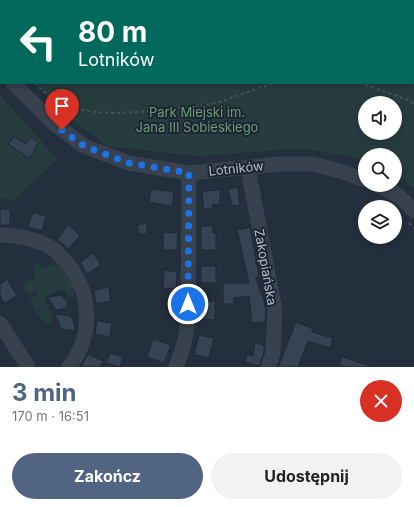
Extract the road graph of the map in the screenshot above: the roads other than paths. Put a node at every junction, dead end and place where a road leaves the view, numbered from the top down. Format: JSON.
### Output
{"nodes":[{"id":1,"x":14,"y":84,"type":"edge"},
{"id":2,"x":248,"y":168,"type":"junction"},
{"id":3,"x":189,"y":173,"type":"junction"},
{"id":4,"x":358,"y":177,"type":"edge"},
{"id":5,"x":391,"y":192,"type":"edge"},
{"id":6,"x":414,"y":211,"type":"edge"},
{"id":7,"x":0,"y":235,"type":"edge"},
{"id":8,"x":0,"y":323,"type":"edge"},
{"id":9,"x":28,"y":367,"type":"edge"},
{"id":10,"x":69,"y":367,"type":"edge"},
{"id":11,"x":176,"y":367,"type":"edge"},
{"id":12,"x":268,"y":367,"type":"edge"}],
"edges":[{"from":1,"to":3,"type":"street","name":"Lotników"},
{"from":2,"to":3,"type":"street","name":"Lotników"},
{"from":2,"to":4,"type":"street","name":"Lotników"},
{"from":2,"to":12,"type":"street","name":"Zakopiańska"},
{"from":3,"to":11,"type":"street"},
{"from":5,"to":6,"type":"street"},
{"from":7,"to":10,"type":"street"},
{"from":8,"to":9,"type":"street"}]}
